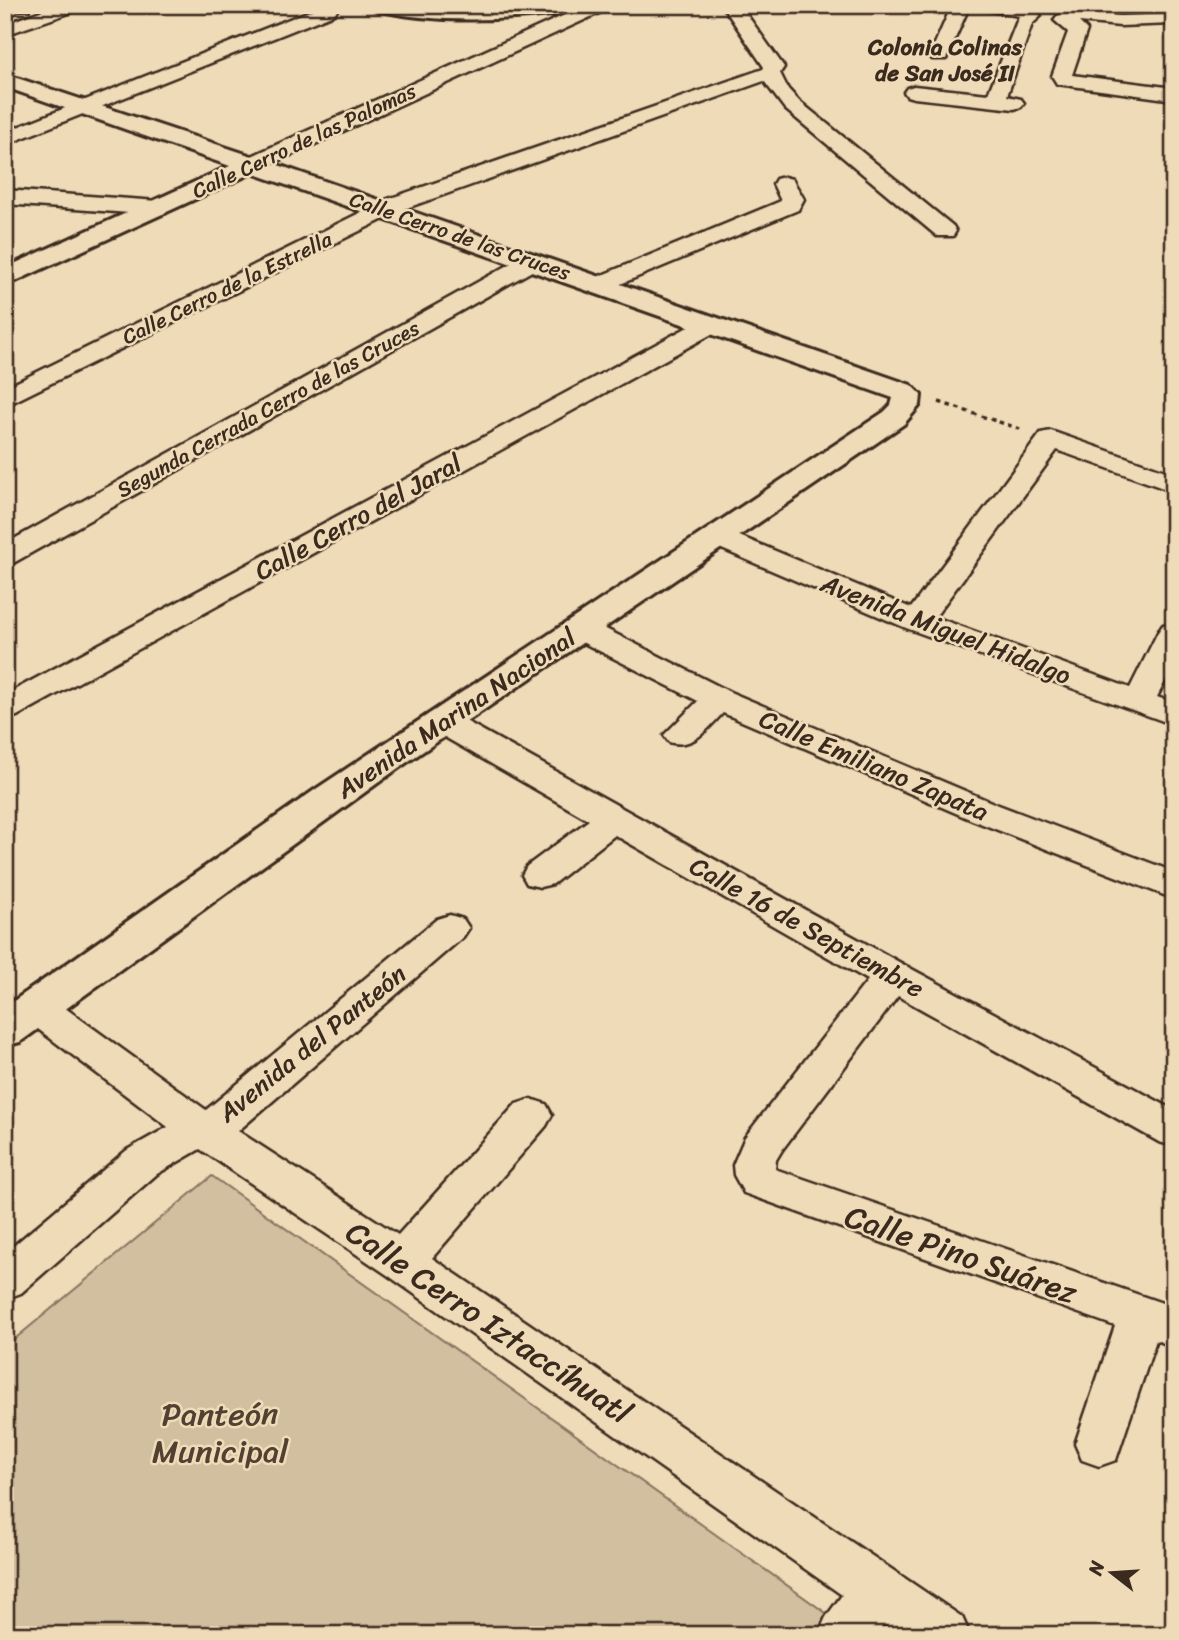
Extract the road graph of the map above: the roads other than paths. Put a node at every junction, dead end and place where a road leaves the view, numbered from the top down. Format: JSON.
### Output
{"nodes":[{"id":1,"x":75,"y":5,"type":"edge"},
{"id":2,"x":380,"y":5,"type":"edge"},
{"id":3,"x":590,"y":5,"type":"edge"},
{"id":4,"x":602,"y":5,"type":"edge"},
{"id":5,"x":730,"y":5,"type":"edge"},
{"id":6,"x":961,"y":5,"type":"edge"},
{"id":7,"x":977,"y":5,"type":"edge"},
{"id":8,"x":1031,"y":9,"type":"edge"},
{"id":9,"x":328,"y":10,"type":"dead end"},
{"id":10,"x":1064,"y":14,"type":"edge"},
{"id":11,"x":1174,"y":19,"type":"edge"},
{"id":12,"x":5,"y":30,"type":"edge"},
{"id":13,"x":939,"y":55,"type":"dead end"},
{"id":14,"x":770,"y":73,"type":"junction"},
{"id":15,"x":5,"y":80,"type":"edge"},
{"id":16,"x":914,"y":92,"type":"dead end"},
{"id":17,"x":1174,"y":94,"type":"edge"},
{"id":18,"x":83,"y":107,"type":"junction"},
{"id":19,"x":5,"y":139,"type":"edge"},
{"id":20,"x":253,"y":164,"type":"junction"},
{"id":21,"x":789,"y":193,"type":"dead end"},
{"id":22,"x":5,"y":197,"type":"edge"},
{"id":23,"x":158,"y":208,"type":"junction"},
{"id":24,"x":384,"y":210,"type":"junction"},
{"id":25,"x":944,"y":231,"type":"dead end"},
{"id":26,"x":531,"y":262,"type":"junction"},
{"id":27,"x":5,"y":278,"type":"edge"},
{"id":28,"x":598,"y":285,"type":"junction"},
{"id":29,"x":710,"y":325,"type":"junction"},
{"id":30,"x":5,"y":398,"type":"edge"},
{"id":31,"x":907,"y":401,"type":"joint"},
{"id":32,"x":1174,"y":484,"type":"edge"},
{"id":33,"x":720,"y":538,"type":"junction"},
{"id":34,"x":5,"y":556,"type":"edge"},
{"id":35,"x":917,"y":621,"type":"junction"},
{"id":36,"x":581,"y":629,"type":"junction"},
{"id":37,"x":1174,"y":632,"type":"edge"},
{"id":38,"x":719,"y":699,"type":"junction"},
{"id":39,"x":1138,"y":703,"type":"junction"},
{"id":40,"x":5,"y":709,"type":"edge"},
{"id":41,"x":1174,"y":715,"type":"edge"},
{"id":42,"x":441,"y":721,"type":"junction"},
{"id":43,"x":681,"y":735,"type":"dead end"},
{"id":44,"x":613,"y":819,"type":"junction"},
{"id":45,"x":540,"y":875,"type":"dead end"},
{"id":46,"x":1174,"y":886,"type":"edge"},
{"id":47,"x":450,"y":928,"type":"dead end"},
{"id":48,"x":892,"y":976,"type":"junction"},
{"id":49,"x":21,"y":1018,"type":"edge"},
{"id":50,"x":531,"y":1115,"type":"dead end"},
{"id":51,"x":203,"y":1130,"type":"junction"},
{"id":52,"x":1174,"y":1130,"type":"edge"},
{"id":53,"x":402,"y":1261,"type":"junction"},
{"id":54,"x":5,"y":1280,"type":"edge"},
{"id":55,"x":1157,"y":1322,"type":"edge"},
{"id":56,"x":1099,"y":1444,"type":"dead end"},
{"id":57,"x":878,"y":1590,"type":"junction"},
{"id":58,"x":844,"y":1635,"type":"edge"},
{"id":59,"x":944,"y":1635,"type":"edge"}],
"edges":[{"from":1,"to":12,"type":"street"},
{"from":2,"to":3,"type":"street"},
{"from":4,"to":20,"type":"street","name":"Calle Cerro de las Palomas"},
{"from":5,"to":14,"type":"street"},
{"from":6,"to":13,"type":"street"},
{"from":7,"to":8,"type":"street"},
{"from":8,"to":10,"type":"street"},
{"from":8,"to":16,"type":"street"},
{"from":9,"to":18,"type":"street"},
{"from":10,"to":11,"type":"street"},
{"from":10,"to":17,"type":"street"},
{"from":14,"to":24,"type":"street","name":"Calle Cerro de la Estrella"},
{"from":14,"to":25,"type":"street"},
{"from":15,"to":18,"type":"street","name":"Calle Cerro de las Cruces"},
{"from":18,"to":19,"type":"street"},
{"from":18,"to":20,"type":"street","name":"Calle Cerro de las Cruces"},
{"from":20,"to":23,"type":"street","name":"Calle Cerro de las Palomas"},
{"from":20,"to":24,"type":"street","name":"Calle Cerro de las Cruces"},
{"from":21,"to":28,"type":"street"},
{"from":22,"to":23,"type":"street"},
{"from":23,"to":27,"type":"street","name":"Calle Cerro de las Palomas"},
{"from":24,"to":26,"type":"street","name":"Calle Cerro de las Cruces"},
{"from":24,"to":30,"type":"street","name":"Calle Cerro de la Estrella"},
{"from":26,"to":28,"type":"street","name":"Calle Cerro de las Cruces"},
{"from":26,"to":34,"type":"street","name":"Segunda Cerrada Cerro de las Cruces"},
{"from":28,"to":29,"type":"street","name":"Calle Cerro de las Cruces"},
{"from":29,"to":31,"type":"street","name":"Calle Cerro de las Cruces"},
{"from":29,"to":40,"type":"street","name":"Calle Cerro del Jaral"},
{"from":31,"to":33,"type":"street","name":"Avenida Marina Nacional"},
{"from":32,"to":35,"type":"street"},
{"from":33,"to":35,"type":"street","name":"Avenida Miguel Hidalgo"},
{"from":33,"to":36,"type":"street","name":"Avenida Marina Nacional"},
{"from":35,"to":39,"type":"street","name":"Avenida Miguel Hidalgo"},
{"from":36,"to":38,"type":"street","name":"Calle Emiliano Zapata"},
{"from":36,"to":42,"type":"street","name":"Avenida Marina Nacional"},
{"from":37,"to":39,"type":"street"},
{"from":38,"to":43,"type":"street"},
{"from":38,"to":46,"type":"street","name":"Calle Emiliano Zapata"},
{"from":39,"to":41,"type":"street","name":"Avenida Miguel Hidalgo"},
{"from":42,"to":44,"type":"street","name":"Calle 16 de Septiembre"},
{"from":42,"to":49,"type":"street","name":"Avenida Marina Nacional"},
{"from":44,"to":45,"type":"street"},
{"from":44,"to":48,"type":"street","name":"Calle 16 de Septiembre"},
{"from":47,"to":51,"type":"street","name":"Avenida del Panteón"},
{"from":48,"to":52,"type":"street","name":"Calle 16 de Septiembre"},
{"from":48,"to":55,"type":"street","name":"Calle Pino Suárez"},
{"from":49,"to":51,"type":"street","name":"Calle Cerro Iztaccíhuatl"},
{"from":50,"to":53,"type":"street"},
{"from":51,"to":53,"type":"street","name":"Calle Cerro Iztaccíhuatl"},
{"from":51,"to":54,"type":"street","name":"Avenida del Panteón"},
{"from":53,"to":57,"type":"street","name":"Calle Cerro Iztaccíhuatl"},
{"from":55,"to":56,"type":"street"},
{"from":57,"to":58,"type":"street"},
{"from":57,"to":59,"type":"street","name":"Calle Cerro Iztaccíhuatl"}]}
